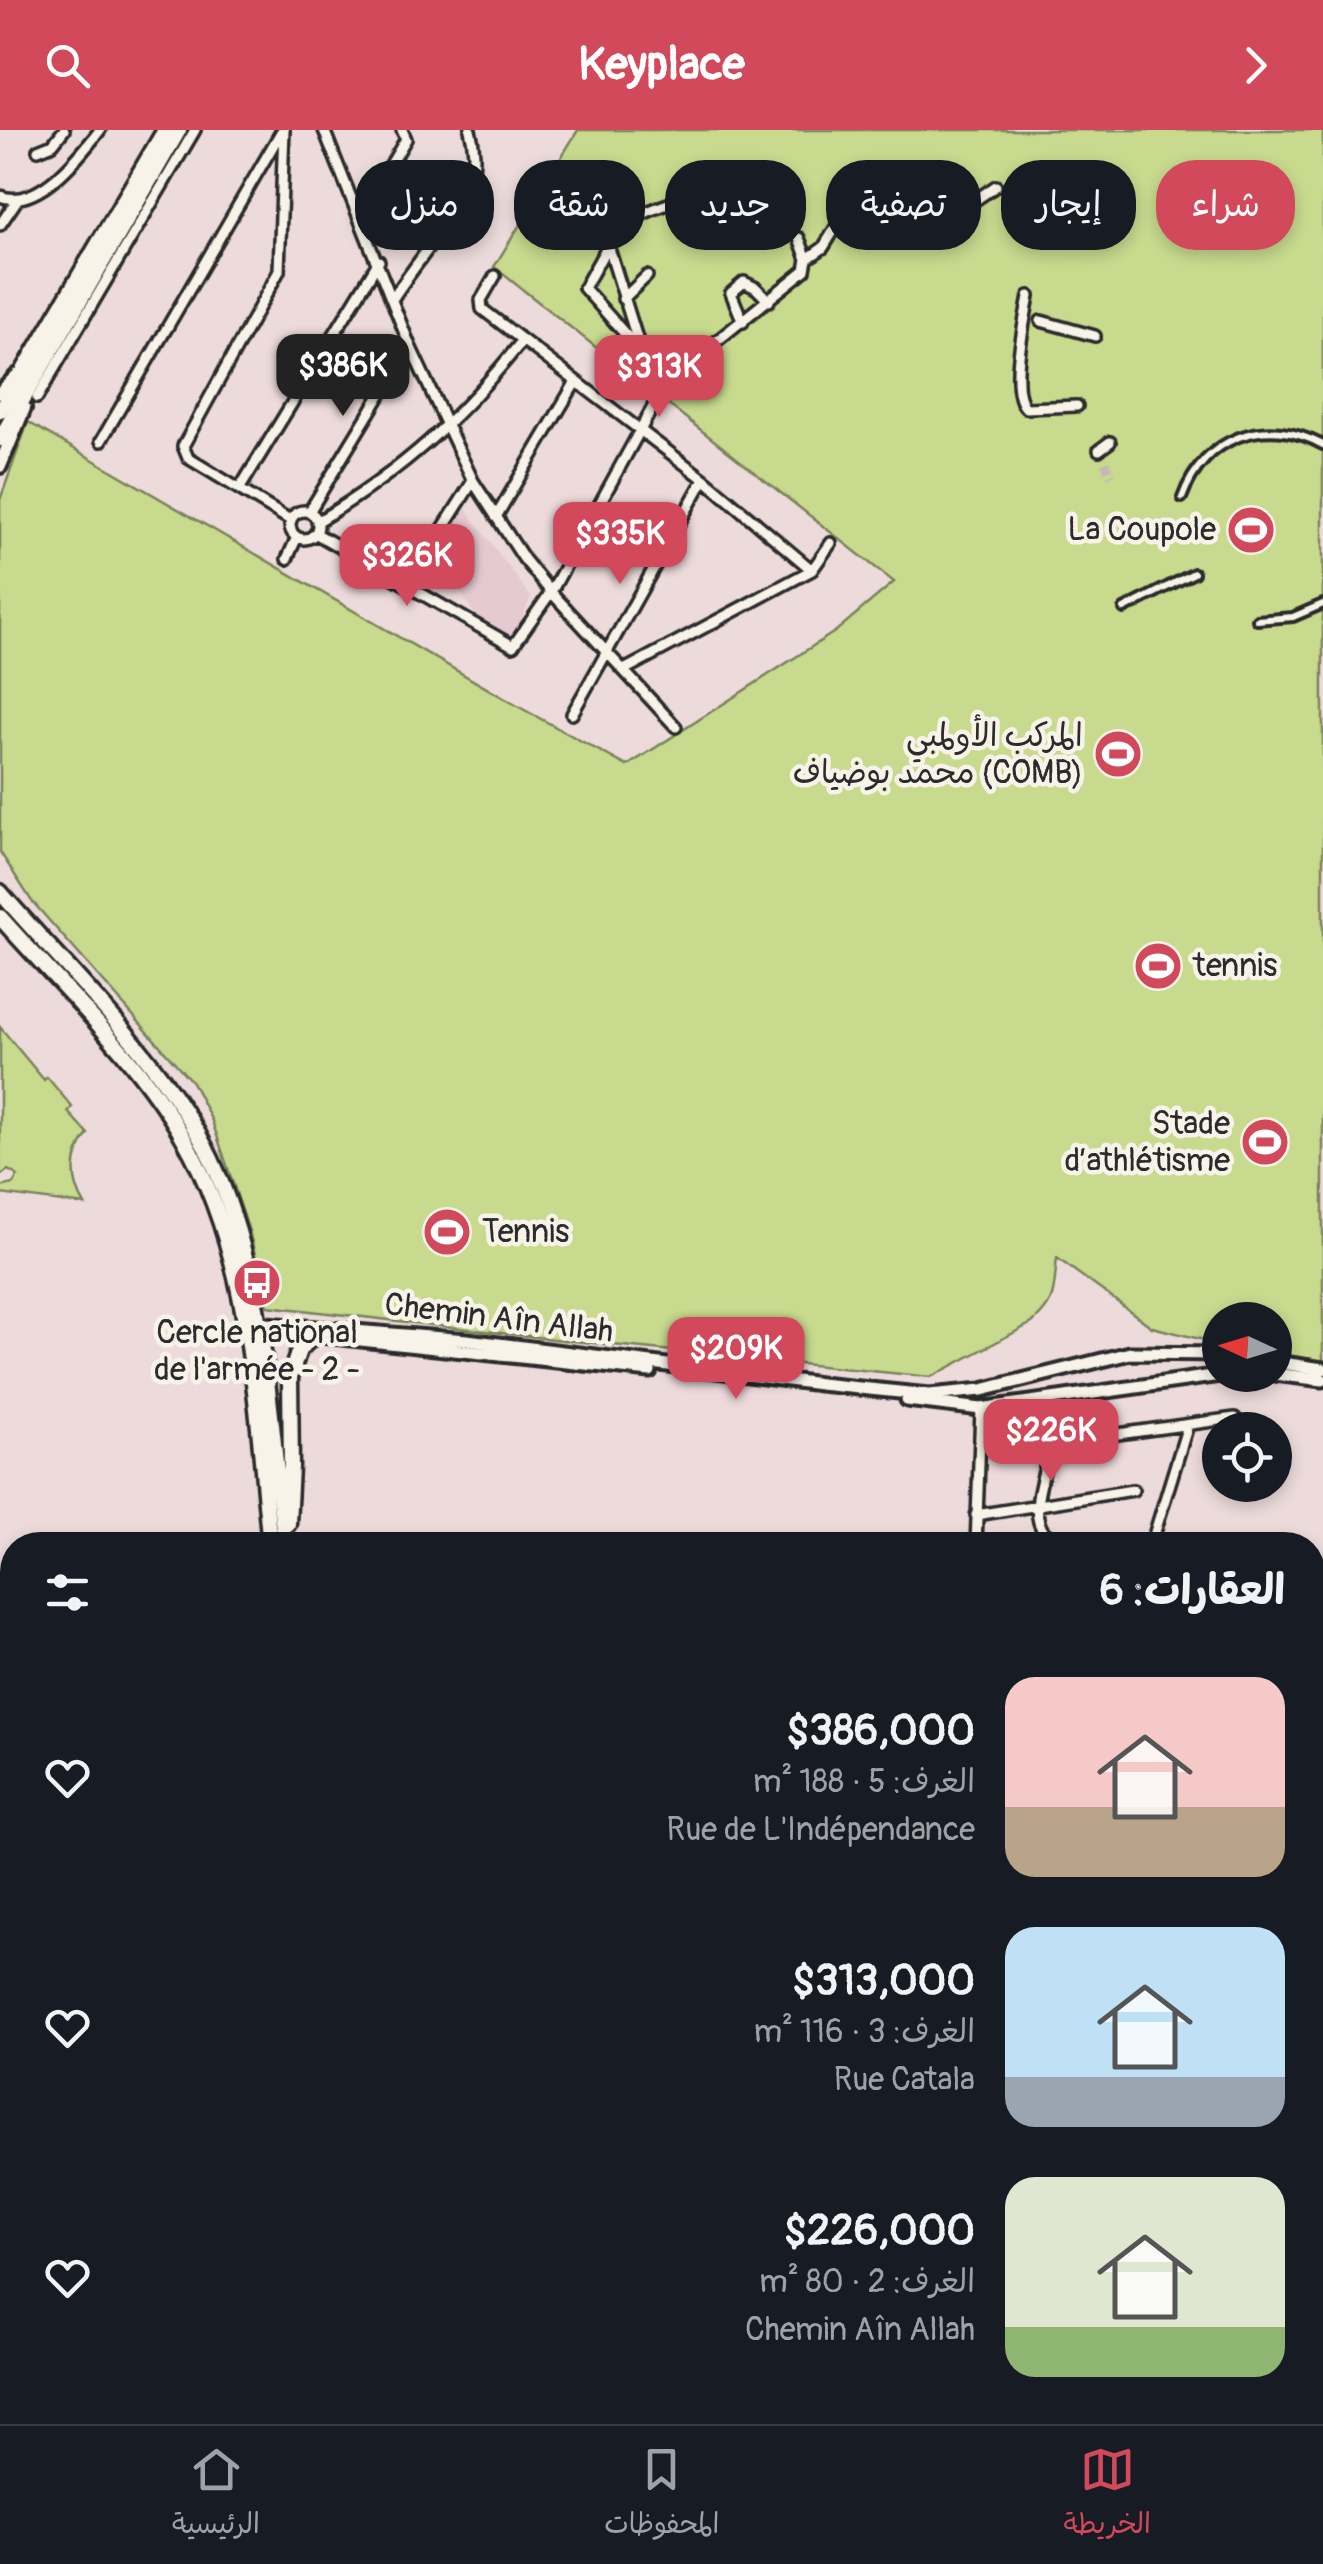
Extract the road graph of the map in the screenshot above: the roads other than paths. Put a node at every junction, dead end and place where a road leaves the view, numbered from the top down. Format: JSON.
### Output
{"nodes":[{"id":1,"x":64,"y":130,"type":"edge"},
{"id":2,"x":100,"y":130,"type":"edge"},
{"id":3,"x":164,"y":130,"type":"edge"},
{"id":4,"x":179,"y":130,"type":"edge"},
{"id":5,"x":195,"y":130,"type":"edge"},
{"id":6,"x":283,"y":130,"type":"edge"},
{"id":7,"x":324,"y":130,"type":"edge"},
{"id":8,"x":402,"y":130,"type":"edge"},
{"id":9,"x":470,"y":130,"type":"edge"},
{"id":10,"x":38,"y":150,"type":"dead end"},
{"id":11,"x":996,"y":186,"type":"dead end"},
{"id":12,"x":0,"y":196,"type":"edge"},
{"id":13,"x":981,"y":197,"type":"edge"},
{"id":14,"x":17,"y":200,"type":"junction"},
{"id":15,"x":354,"y":202,"type":"junction"},
{"id":16,"x":0,"y":225,"type":"edge"},
{"id":17,"x":826,"y":243,"type":"edge"},
{"id":18,"x":605,"y":250,"type":"edge"},
{"id":19,"x":609,"y":250,"type":"edge"},
{"id":20,"x":804,"y":250,"type":"edge"},
{"id":21,"x":808,"y":259,"type":"junction"},
{"id":22,"x":379,"y":262,"type":"junction"},
{"id":23,"x":495,"y":276,"type":"dead end"},
{"id":24,"x":647,"y":276,"type":"dead end"},
{"id":25,"x":1029,"y":296,"type":"dead end"},
{"id":26,"x":393,"y":298,"type":"junction"},
{"id":27,"x":623,"y":298,"type":"junction"},
{"id":28,"x":769,"y":301,"type":"junction"},
{"id":29,"x":1041,"y":321,"type":"dead end"},
{"id":30,"x":743,"y":322,"type":"junction"},
{"id":31,"x":1095,"y":336,"type":"dead end"},
{"id":32,"x":522,"y":341,"type":"junction"},
{"id":33,"x":410,"y":346,"type":"junction"},
{"id":34,"x":642,"y":355,"type":"junction"},
{"id":35,"x":28,"y":375,"type":"junction"},
{"id":36,"x":575,"y":383,"type":"junction"},
{"id":37,"x":0,"y":393,"type":"edge"},
{"id":38,"x":660,"y":394,"type":"dead end"},
{"id":39,"x":37,"y":398,"type":"dead end"},
{"id":40,"x":1077,"y":406,"type":"dead end"},
{"id":41,"x":0,"y":411,"type":"edge"},
{"id":42,"x":446,"y":427,"type":"junction"},
{"id":43,"x":639,"y":429,"type":"junction"},
{"id":44,"x":0,"y":438,"type":"edge"},
{"id":45,"x":102,"y":441,"type":"dead end"},
{"id":46,"x":1110,"y":442,"type":"dead end"},
{"id":47,"x":1323,"y":445,"type":"edge"},
{"id":48,"x":1099,"y":450,"type":"dead end"},
{"id":49,"x":0,"y":466,"type":"edge"},
{"id":50,"x":704,"y":480,"type":"junction"},
{"id":51,"x":473,"y":481,"type":"junction"},
{"id":52,"x":240,"y":488,"type":"junction"},
{"id":53,"x":1182,"y":498,"type":"dead end"},
{"id":54,"x":310,"y":512,"type":"junction"},
{"id":55,"x":496,"y":517,"type":"junction"},
{"id":56,"x":290,"y":520,"type":"junction"},
{"id":57,"x":316,"y":527,"type":"junction"},
{"id":58,"x":297,"y":537,"type":"junction"},
{"id":59,"x":831,"y":542,"type":"dead end"},
{"id":60,"x":288,"y":559,"type":"dead end"},
{"id":61,"x":812,"y":570,"type":"junction"},
{"id":62,"x":1194,"y":573,"type":"dead end"},
{"id":63,"x":407,"y":586,"type":"junction"},
{"id":64,"x":551,"y":592,"type":"junction"},
{"id":65,"x":1323,"y":604,"type":"edge"},
{"id":66,"x":1124,"y":609,"type":"dead end"},
{"id":67,"x":1257,"y":620,"type":"dead end"},
{"id":68,"x":605,"y":652,"type":"junction"},
{"id":69,"x":624,"y":670,"type":"junction"},
{"id":70,"x":572,"y":714,"type":"dead end"},
{"id":71,"x":676,"y":727,"type":"dead end"},
{"id":72,"x":0,"y":892,"type":"edge"},
{"id":73,"x":0,"y":917,"type":"edge"},
{"id":74,"x":252,"y":1330,"type":"junction"},
{"id":75,"x":313,"y":1336,"type":"junction"},
{"id":76,"x":1202,"y":1352,"type":"edge"},
{"id":77,"x":1292,"y":1364,"type":"edge"},
{"id":78,"x":1323,"y":1369,"type":"edge"},
{"id":79,"x":1292,"y":1376,"type":"edge"},
{"id":80,"x":1202,"y":1378,"type":"edge"},
{"id":81,"x":1323,"y":1380,"type":"edge"},
{"id":82,"x":982,"y":1390,"type":"junction"},
{"id":83,"x":981,"y":1408,"type":"junction"},
{"id":84,"x":1202,"y":1423,"type":"edge"},
{"id":85,"x":1188,"y":1425,"type":"junction"},
{"id":86,"x":1132,"y":1490,"type":"dead end"},
{"id":87,"x":1038,"y":1506,"type":"junction"},
{"id":88,"x":976,"y":1515,"type":"junction"},
{"id":89,"x":269,"y":1532,"type":"edge"},
{"id":90,"x":284,"y":1532,"type":"edge"},
{"id":91,"x":287,"y":1532,"type":"edge"},
{"id":92,"x":976,"y":1532,"type":"edge"},
{"id":93,"x":1045,"y":1532,"type":"edge"},
{"id":94,"x":1155,"y":1532,"type":"edge"}],
"edges":[{"from":1,"to":10,"type":"street"},
{"from":2,"to":14,"type":"street"},
{"from":3,"to":35,"type":"highway"},
{"from":4,"to":35,"type":"highway"},
{"from":5,"to":39,"type":"street"},
{"from":6,"to":45,"type":"street"},
{"from":6,"to":52,"type":"street"},
{"from":7,"to":15,"type":"street"},
{"from":8,"to":15,"type":"street"},
{"from":9,"to":26,"type":"street"},
{"from":11,"to":13,"type":"street"},
{"from":12,"to":14,"type":"street"},
{"from":14,"to":16,"type":"street"},
{"from":15,"to":22,"type":"street"},
{"from":17,"to":21,"type":"street"},
{"from":18,"to":34,"type":"street"},
{"from":19,"to":27,"type":"street"},
{"from":20,"to":21,"type":"street"},
{"from":21,"to":28,"type":"street"},
{"from":22,"to":26,"type":"street"},
{"from":22,"to":52,"type":"street"},
{"from":23,"to":32,"type":"street"},
{"from":24,"to":27,"type":"street"},
{"from":25,"to":40,"type":"street"},
{"from":26,"to":33,"type":"street"},
{"from":27,"to":34,"type":"street"},
{"from":28,"to":30,"type":"street"},
{"from":28,"to":30,"type":"street"},
{"from":29,"to":31,"type":"street"},
{"from":30,"to":34,"type":"street"},
{"from":32,"to":36,"type":"street"},
{"from":32,"to":42,"type":"street"},
{"from":33,"to":42,"type":"street"},
{"from":33,"to":54,"type":"street"},
{"from":35,"to":37,"type":"main road"},
{"from":35,"to":41,"type":"highway"},
{"from":35,"to":44,"type":"highway"},
{"from":35,"to":49,"type":"main road"},
{"from":36,"to":43,"type":"street"},
{"from":36,"to":55,"type":"street"},
{"from":38,"to":43,"type":"street"},
{"from":42,"to":51,"type":"street"},
{"from":42,"to":57,"type":"street"},
{"from":43,"to":50,"type":"street"},
{"from":43,"to":64,"type":"street"},
{"from":46,"to":48,"type":"street"},
{"from":47,"to":53,"type":"street"},
{"from":50,"to":61,"type":"street"},
{"from":50,"to":68,"type":"street"},
{"from":51,"to":55,"type":"street"},
{"from":51,"to":63,"type":"street"},
{"from":52,"to":56,"type":"street"},
{"from":54,"to":56,"type":"street"},
{"from":54,"to":57,"type":"street"},
{"from":55,"to":64,"type":"street"},
{"from":56,"to":58,"type":"street"},
{"from":57,"to":58,"type":"street"},
{"from":57,"to":63,"type":"street"},
{"from":58,"to":60,"type":"street"},
{"from":59,"to":61,"type":"street"},
{"from":61,"to":69,"type":"street"},
{"from":62,"to":66,"type":"street"},
{"from":63,"to":64,"type":"street"},
{"from":64,"to":68,"type":"street"},
{"from":65,"to":67,"type":"street"},
{"from":68,"to":69,"type":"street"},
{"from":68,"to":70,"type":"street"},
{"from":69,"to":71,"type":"street"},
{"from":72,"to":74,"type":"highway"},
{"from":73,"to":74,"type":"highway"},
{"from":74,"to":75,"type":"main road","name":"Chemin Aîn Allah"},
{"from":74,"to":82,"type":"main road","name":"Chemin Aîn Allah"},
{"from":74,"to":89,"type":"highway"},
{"from":74,"to":90,"type":"highway"},
{"from":75,"to":83,"type":"main road","name":"Chemin Aîn Allah"},
{"from":75,"to":91,"type":"highway"},
{"from":76,"to":82,"type":"main road","name":"Chemin Aîn Allah"},
{"from":77,"to":78,"type":"main road"},
{"from":79,"to":81,"type":"main road"},
{"from":80,"to":83,"type":"main road","name":"Chemin Aîn Allah"},
{"from":82,"to":83,"type":"main road"},
{"from":83,"to":88,"type":"street"},
{"from":84,"to":85,"type":"street"},
{"from":85,"to":87,"type":"street"},
{"from":85,"to":94,"type":"street"},
{"from":86,"to":87,"type":"street"},
{"from":87,"to":88,"type":"street"},
{"from":87,"to":93,"type":"street"},
{"from":88,"to":92,"type":"street"}]}
